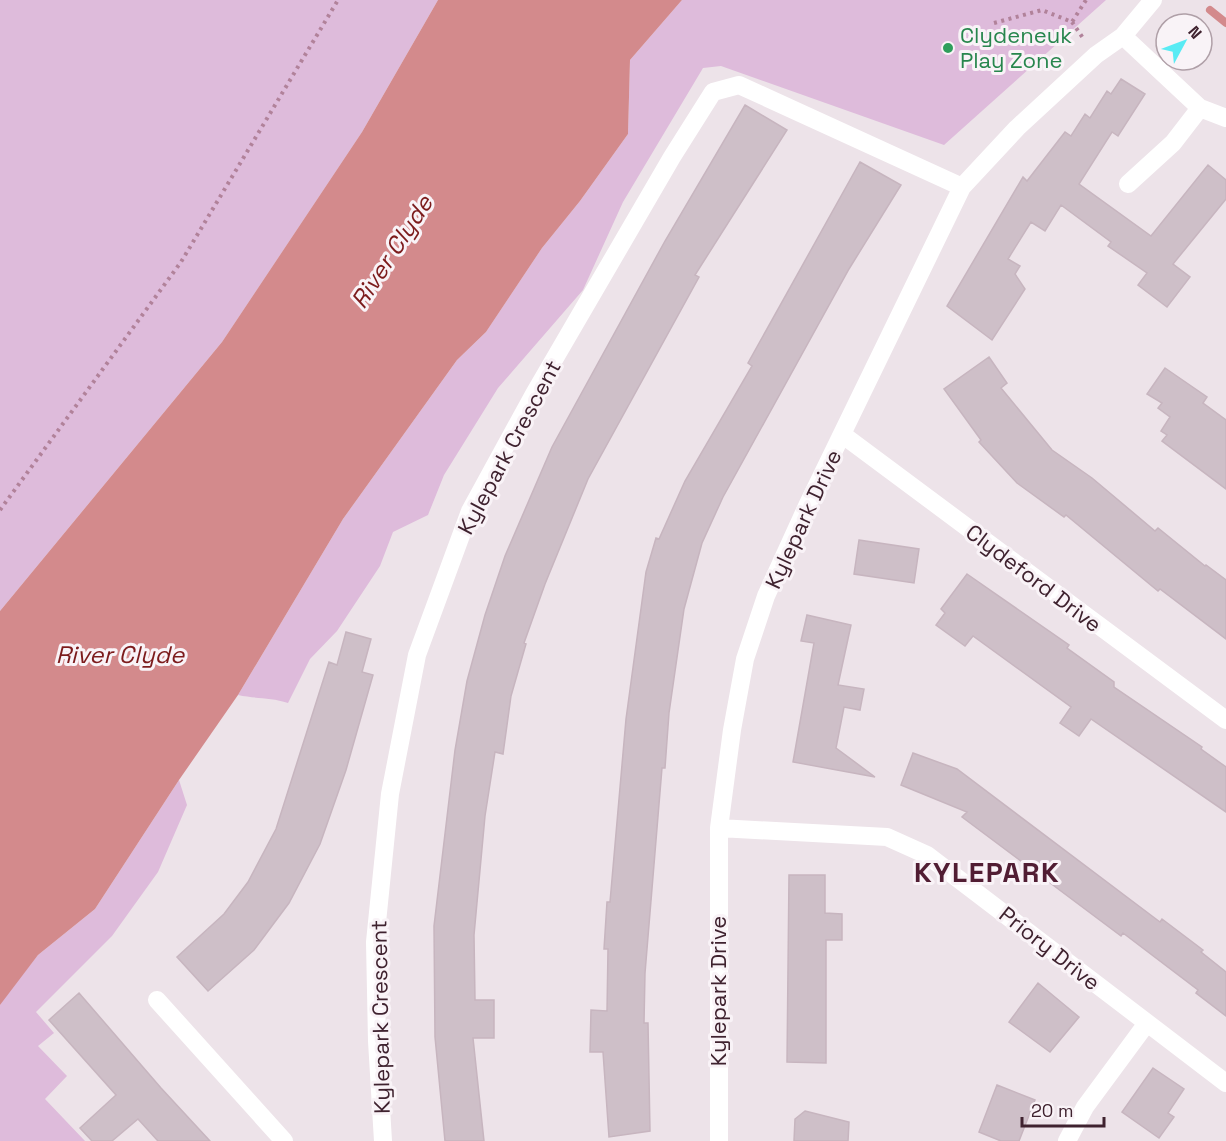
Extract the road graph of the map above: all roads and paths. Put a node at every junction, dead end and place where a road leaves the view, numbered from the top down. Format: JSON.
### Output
{"nodes":[{"id":1,"x":338,"y":0,"type":"edge"},
{"id":2,"x":1086,"y":0,"type":"edge"},
{"id":3,"x":1154,"y":0,"type":"edge"},
{"id":4,"x":994,"y":23,"type":"dead end"},
{"id":5,"x":1123,"y":36,"type":"junction"},
{"id":6,"x":1200,"y":108,"type":"junction"},
{"id":7,"x":1226,"y":118,"type":"edge"},
{"id":8,"x":1128,"y":184,"type":"dead end"},
{"id":9,"x":962,"y":187,"type":"junction"},
{"id":10,"x":843,"y":435,"type":"junction"},
{"id":11,"x":0,"y":510,"type":"edge"},
{"id":12,"x":1226,"y":720,"type":"edge"},
{"id":13,"x":719,"y":828,"type":"junction"},
{"id":14,"x":157,"y":1000,"type":"dead end"},
{"id":15,"x":1147,"y":1023,"type":"junction"},
{"id":16,"x":1226,"y":1083,"type":"edge"},
{"id":17,"x":284,"y":1141,"type":"edge"},
{"id":18,"x":383,"y":1141,"type":"edge"},
{"id":19,"x":719,"y":1141,"type":"edge"},
{"id":20,"x":1067,"y":1141,"type":"edge"}],
"edges":[{"from":1,"to":11,"type":"path"},
{"from":2,"to":4,"type":"path"},
{"from":3,"to":5,"type":"street","name":"Kylepark Drive"},
{"from":5,"to":6,"type":"street"},
{"from":5,"to":9,"type":"street","name":"Kylepark Drive"},
{"from":6,"to":7,"type":"street"},
{"from":6,"to":8,"type":"street"},
{"from":9,"to":10,"type":"street","name":"Kylepark Drive"},
{"from":9,"to":18,"type":"street","name":"Kylepark Crescent"},
{"from":10,"to":12,"type":"street","name":"Clydeford Drive"},
{"from":10,"to":13,"type":"street","name":"Kylepark Drive"},
{"from":13,"to":15,"type":"street","name":"Priory Drive"},
{"from":13,"to":19,"type":"street","name":"Kylepark Drive"},
{"from":14,"to":17,"type":"street"},
{"from":15,"to":16,"type":"street","name":"Priory Drive"},
{"from":15,"to":20,"type":"street"}]}
